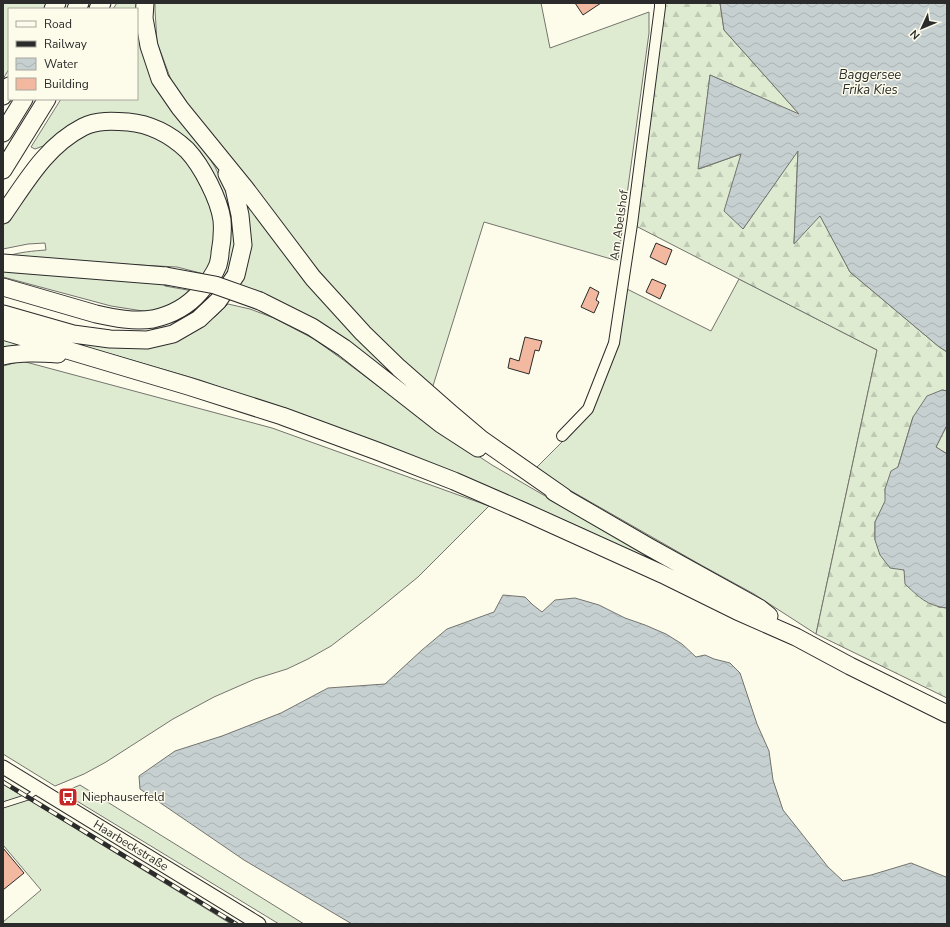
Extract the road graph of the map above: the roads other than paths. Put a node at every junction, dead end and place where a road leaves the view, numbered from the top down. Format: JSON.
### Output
{"nodes":[{"id":1,"x":145,"y":3,"type":"edge"},
{"id":2,"x":660,"y":3,"type":"edge"},
{"id":3,"x":23,"y":100,"type":"edge"},
{"id":4,"x":46,"y":100,"type":"edge"},
{"id":5,"x":3,"y":133,"type":"edge"},
{"id":6,"x":210,"y":145,"type":"junction"},
{"id":7,"x":3,"y":170,"type":"edge"},
{"id":8,"x":3,"y":216,"type":"edge"},
{"id":9,"x":3,"y":263,"type":"edge"},
{"id":10,"x":3,"y":287,"type":"edge"},
{"id":11,"x":3,"y":314,"type":"edge"},
{"id":12,"x":3,"y":331,"type":"edge"},
{"id":13,"x":3,"y":356,"type":"edge"},
{"id":14,"x":90,"y":356,"type":"junction"},
{"id":15,"x":562,"y":436,"type":"dead end"},
{"id":16,"x":564,"y":497,"type":"junction"},
{"id":17,"x":796,"y":637,"type":"junction"},
{"id":18,"x":947,"y":714,"type":"edge"},
{"id":19,"x":3,"y":767,"type":"edge"},
{"id":20,"x":39,"y":789,"type":"junction"},
{"id":21,"x":3,"y":805,"type":"edge"},
{"id":22,"x":259,"y":924,"type":"edge"}],
"edges":[{"from":1,"to":6,"type":"highway"},
{"from":2,"to":15,"type":"street","name":"Am Abelshof"},
{"from":3,"to":5,"type":"highway"},
{"from":4,"to":7,"type":"highway"},
{"from":6,"to":11,"type":"highway"},
{"from":6,"to":16,"type":"highway"},
{"from":8,"to":10,"type":"highway"},
{"from":9,"to":16,"type":"highway","bridge":true},
{"from":12,"to":14,"type":"highway"},
{"from":13,"to":14,"type":"highway"},
{"from":14,"to":17,"type":"highway"},
{"from":16,"to":17,"type":"highway"},
{"from":17,"to":18,"type":"highway"},
{"from":19,"to":20,"type":"street","name":"Haarbeckstraße"},
{"from":20,"to":21,"type":"lane"},
{"from":20,"to":22,"type":"street","name":"Haarbeckstraße"}]}
